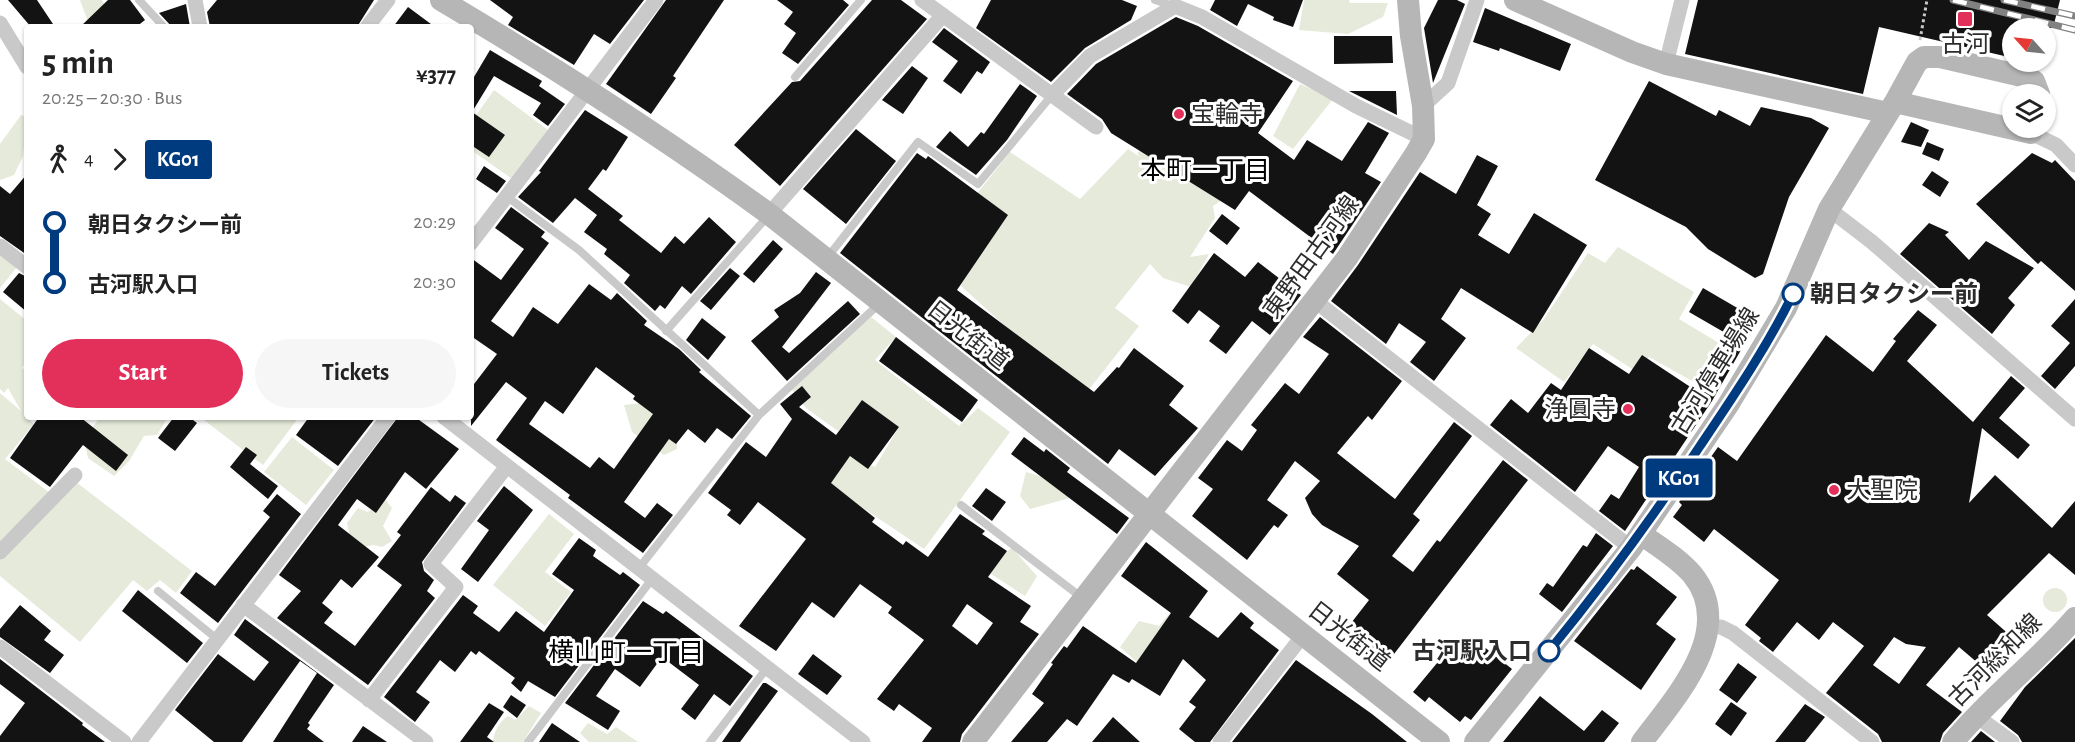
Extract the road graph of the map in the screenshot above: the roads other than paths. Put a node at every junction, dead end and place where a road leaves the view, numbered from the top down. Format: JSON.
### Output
{"nodes":[{"id":1,"x":139,"y":0,"type":"edge"},
{"id":2,"x":195,"y":0,"type":"edge"},
{"id":3,"x":388,"y":0,"type":"edge"},
{"id":4,"x":441,"y":0,"type":"edge"},
{"id":5,"x":656,"y":0,"type":"edge"},
{"id":6,"x":861,"y":0,"type":"edge"},
{"id":7,"x":922,"y":0,"type":"edge"},
{"id":8,"x":1155,"y":0,"type":"edge"},
{"id":9,"x":1408,"y":0,"type":"edge"},
{"id":10,"x":1477,"y":0,"type":"edge"},
{"id":11,"x":1515,"y":0,"type":"edge"},
{"id":12,"x":1682,"y":0,"type":"edge"},
{"id":13,"x":1175,"y":6,"type":"junction"},
{"id":14,"x":943,"y":15,"type":"junction"},
{"id":15,"x":0,"y":23,"type":"edge"},
{"id":16,"x":161,"y":24,"type":"edge"},
{"id":17,"x":199,"y":24,"type":"edge"},
{"id":18,"x":369,"y":24,"type":"edge"},
{"id":19,"x":24,"y":62,"type":"edge"},
{"id":20,"x":1666,"y":64,"type":"junction"},
{"id":21,"x":795,"y":77,"type":"dead end"},
{"id":22,"x":2035,"y":84,"type":"edge"},
{"id":23,"x":588,"y":89,"type":"junction"},
{"id":24,"x":1052,"y":95,"type":"junction"},
{"id":25,"x":1423,"y":106,"type":"junction"},
{"id":26,"x":1892,"y":108,"type":"junction"},
{"id":27,"x":2002,"y":125,"type":"edge"},
{"id":28,"x":1096,"y":127,"type":"dead end"},
{"id":29,"x":2045,"y":138,"type":"edge"},
{"id":30,"x":1424,"y":139,"type":"junction"},
{"id":31,"x":2072,"y":157,"type":"edge"},
{"id":32,"x":506,"y":196,"type":"junction"},
{"id":33,"x":1829,"y":209,"type":"junction"},
{"id":34,"x":769,"y":214,"type":"junction"},
{"id":35,"x":474,"y":239,"type":"edge"},
{"id":36,"x":0,"y":246,"type":"edge"},
{"id":37,"x":826,"y":259,"type":"junction"},
{"id":38,"x":24,"y":265,"type":"edge"},
{"id":39,"x":1314,"y":300,"type":"junction"},
{"id":40,"x":882,"y":302,"type":"junction"},
{"id":41,"x":666,"y":331,"type":"junction"},
{"id":42,"x":759,"y":415,"type":"junction"},
{"id":43,"x":2075,"y":419,"type":"edge"},
{"id":44,"x":386,"y":420,"type":"edge"},
{"id":45,"x":448,"y":420,"type":"edge"},
{"id":46,"x":507,"y":466,"type":"junction"},
{"id":47,"x":75,"y":475,"type":"dead end"},
{"id":48,"x":961,"y":505,"type":"dead end"},
{"id":49,"x":1151,"y":513,"type":"junction"},
{"id":50,"x":1636,"y":541,"type":"junction"},
{"id":51,"x":0,"y":552,"type":"edge"},
{"id":52,"x":639,"y":568,"type":"junction"},
{"id":53,"x":652,"y":579,"type":"junction"},
{"id":54,"x":158,"y":591,"type":"dead end"},
{"id":55,"x":1085,"y":600,"type":"junction"},
{"id":56,"x":243,"y":605,"type":"junction"},
{"id":57,"x":2075,"y":618,"type":"edge"},
{"id":58,"x":1708,"y":627,"type":"junction"},
{"id":59,"x":1304,"y":634,"type":"junction"},
{"id":60,"x":217,"y":639,"type":"junction"},
{"id":61,"x":0,"y":647,"type":"edge"},
{"id":62,"x":767,"y":668,"type":"junction"},
{"id":63,"x":369,"y":700,"type":"junction"},
{"id":64,"x":1975,"y":715,"type":"junction"},
{"id":65,"x":124,"y":742,"type":"edge"},
{"id":66,"x":139,"y":742,"type":"edge"},
{"id":67,"x":426,"y":742,"type":"edge"},
{"id":68,"x":528,"y":742,"type":"edge"},
{"id":69,"x":710,"y":742,"type":"edge"},
{"id":70,"x":863,"y":742,"type":"edge"},
{"id":71,"x":973,"y":742,"type":"edge"},
{"id":72,"x":1220,"y":742,"type":"edge"},
{"id":73,"x":1439,"y":742,"type":"edge"},
{"id":74,"x":1475,"y":742,"type":"edge"},
{"id":75,"x":1642,"y":742,"type":"edge"},
{"id":76,"x":1872,"y":742,"type":"edge"},
{"id":77,"x":1953,"y":742,"type":"edge"},
{"id":78,"x":2012,"y":742,"type":"edge"}],
"edges":[{"from":1,"to":16,"type":"lane"},
{"from":2,"to":17,"type":"street"},
{"from":3,"to":18,"type":"street"},
{"from":4,"to":23,"type":"main road","name":"日光街道"},
{"from":5,"to":23,"type":"street"},
{"from":6,"to":21,"type":"lane"},
{"from":7,"to":14,"type":"street"},
{"from":8,"to":13,"type":"lane"},
{"from":9,"to":25,"type":"main road"},
{"from":10,"to":25,"type":"street"},
{"from":11,"to":20,"type":"main road"},
{"from":12,"to":20,"type":"street"},
{"from":13,"to":24,"type":"street"},
{"from":13,"to":30,"type":"street"},
{"from":14,"to":24,"type":"street"},
{"from":14,"to":34,"type":"street"},
{"from":15,"to":19,"type":"street"},
{"from":20,"to":26,"type":"main road"},
{"from":22,"to":26,"type":"main road","name":"古河停車場線"},
{"from":23,"to":32,"type":"street"},
{"from":23,"to":34,"type":"main road","name":"日光街道"},
{"from":24,"to":28,"type":"street"},
{"from":24,"to":37,"type":"lane"},
{"from":25,"to":30,"type":"main road"},
{"from":26,"to":27,"type":"main road"},
{"from":26,"to":33,"type":"main road","name":"古河停車場線"},
{"from":29,"to":31,"type":"street"},
{"from":30,"to":39,"type":"main road","name":"東野田古河線"},
{"from":32,"to":35,"type":"street"},
{"from":32,"to":41,"type":"lane"},
{"from":33,"to":43,"type":"street"},
{"from":33,"to":50,"type":"main road","name":"古河停車場線"},
{"from":34,"to":37,"type":"main road","name":"日光街道"},
{"from":34,"to":41,"type":"lane"},
{"from":36,"to":38,"type":"street"},
{"from":37,"to":40,"type":"main road","name":"日光街道"},
{"from":39,"to":49,"type":"main road","name":"東野田古河線"},
{"from":39,"to":50,"type":"street"},
{"from":40,"to":42,"type":"lane"},
{"from":40,"to":49,"type":"main road","name":"日光街道"},
{"from":41,"to":42,"type":"lane"},
{"from":42,"to":52,"type":"lane"},
{"from":44,"to":56,"type":"street"},
{"from":45,"to":46,"type":"street"},
{"from":46,"to":52,"type":"street"},
{"from":46,"to":63,"type":"street"},
{"from":47,"to":51,"type":"street"},
{"from":48,"to":55,"type":"lane"},
{"from":49,"to":55,"type":"main road","name":"東野田古河線"},
{"from":49,"to":59,"type":"main road","name":"日光街道"},
{"from":50,"to":58,"type":"main road"},
{"from":50,"to":74,"type":"main road","name":"古河停車場線"},
{"from":52,"to":53,"type":"street"},
{"from":53,"to":62,"type":"street"},
{"from":53,"to":68,"type":"lane"},
{"from":54,"to":60,"type":"lane"},
{"from":55,"to":71,"type":"main road","name":"東野田古河線"},
{"from":56,"to":60,"type":"street"},
{"from":56,"to":63,"type":"street"},
{"from":57,"to":64,"type":"main road","name":"古河総和線"},
{"from":58,"to":75,"type":"main road"},
{"from":58,"to":76,"type":"street"},
{"from":59,"to":72,"type":"street"},
{"from":59,"to":73,"type":"main road","name":"日光街道"},
{"from":60,"to":66,"type":"street"},
{"from":61,"to":65,"type":"street"},
{"from":62,"to":69,"type":"lane"},
{"from":62,"to":70,"type":"street"},
{"from":63,"to":67,"type":"street"},
{"from":64,"to":77,"type":"main road","name":"古河総和線"},
{"from":64,"to":78,"type":"street"}]}
